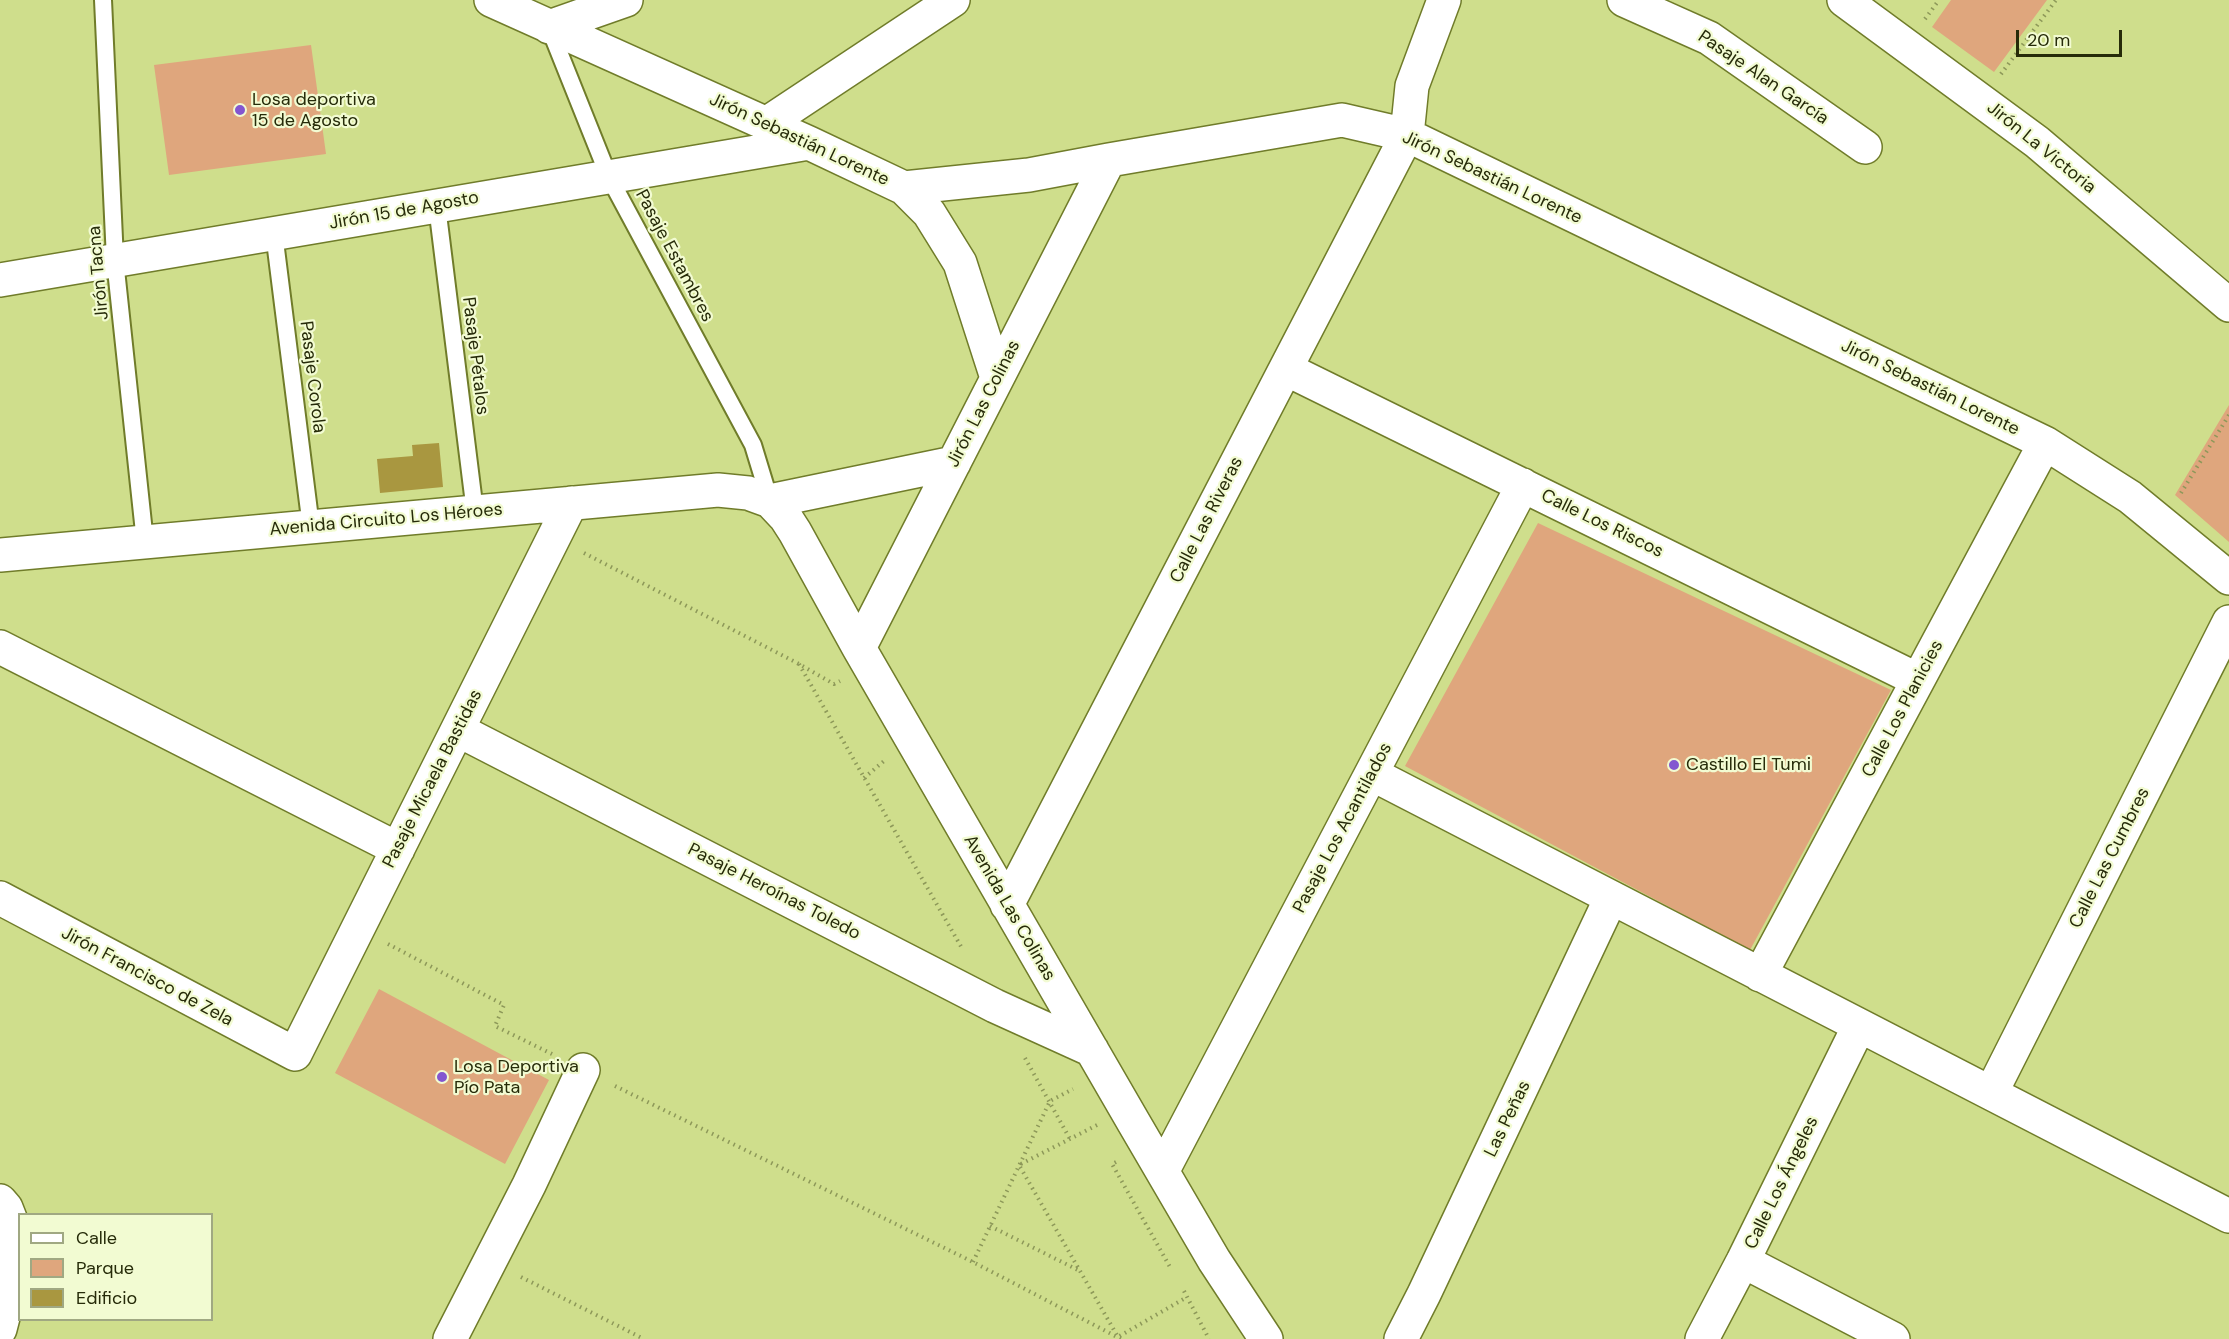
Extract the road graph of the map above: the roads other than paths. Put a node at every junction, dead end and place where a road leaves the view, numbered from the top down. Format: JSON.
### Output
{"nodes":[{"id":1,"x":103,"y":0,"type":"edge"},
{"id":2,"x":491,"y":0,"type":"edge"},
{"id":3,"x":626,"y":0,"type":"edge"},
{"id":4,"x":954,"y":0,"type":"edge"},
{"id":5,"x":1444,"y":0,"type":"edge"},
{"id":6,"x":1624,"y":0,"type":"edge"},
{"id":7,"x":1844,"y":0,"type":"edge"},
{"id":8,"x":549,"y":27,"type":"junction"},
{"id":9,"x":766,"y":123,"type":"junction"},
{"id":10,"x":1407,"y":135,"type":"junction"},
{"id":11,"x":809,"y":143,"type":"junction"},
{"id":12,"x":1865,"y":147,"type":"dead end"},
{"id":13,"x":1109,"y":160,"type":"junction"},
{"id":14,"x":609,"y":177,"type":"junction"},
{"id":15,"x":904,"y":188,"type":"junction"},
{"id":16,"x":437,"y":206,"type":"junction"},
{"id":17,"x":274,"y":233,"type":"junction"},
{"id":18,"x":116,"y":260,"type":"junction"},
{"id":19,"x":0,"y":279,"type":"edge"},
{"id":20,"x":2229,"y":305,"type":"edge"},
{"id":21,"x":1286,"y":369,"type":"junction"},
{"id":22,"x":997,"y":378,"type":"junction"},
{"id":23,"x":2045,"y":443,"type":"junction"},
{"id":24,"x":954,"y":463,"type":"junction"},
{"id":25,"x":1523,"y":485,"type":"junction"},
{"id":26,"x":770,"y":501,"type":"junction"},
{"id":27,"x":571,"y":503,"type":"junction"},
{"id":28,"x":475,"y":512,"type":"junction"},
{"id":29,"x":311,"y":526,"type":"junction"},
{"id":30,"x":145,"y":542,"type":"junction"},
{"id":31,"x":0,"y":555,"type":"edge"},
{"id":32,"x":2229,"y":578,"type":"edge"},
{"id":33,"x":2229,"y":622,"type":"edge"},
{"id":34,"x":0,"y":647,"type":"edge"},
{"id":35,"x":859,"y":648,"type":"junction"},
{"id":36,"x":1918,"y":680,"type":"junction"},
{"id":37,"x":458,"y":730,"type":"junction"},
{"id":38,"x":1372,"y":774,"type":"junction"},
{"id":39,"x":398,"y":849,"type":"junction"},
{"id":40,"x":0,"y":898,"type":"edge"},
{"id":41,"x":1611,"y":898,"type":"junction"},
{"id":42,"x":1007,"y":905,"type":"junction"},
{"id":43,"x":1760,"y":975,"type":"junction"},
{"id":44,"x":1859,"y":1026,"type":"junction"},
{"id":45,"x":1092,"y":1050,"type":"junction"},
{"id":46,"x":295,"y":1054,"type":"joint"},
{"id":47,"x":583,"y":1070,"type":"road end"},
{"id":48,"x":1991,"y":1093,"type":"junction"},
{"id":49,"x":1163,"y":1170,"type":"junction"},
{"id":50,"x":0,"y":1201,"type":"edge"},
{"id":51,"x":2226,"y":1209,"type":"edge"},
{"id":52,"x":1743,"y":1261,"type":"junction"},
{"id":53,"x":1258,"y":1327,"type":"edge"},
{"id":54,"x":0,"y":1329,"type":"edge"},
{"id":55,"x":450,"y":1339,"type":"edge"},
{"id":56,"x":1274,"y":1339,"type":"edge"},
{"id":57,"x":1401,"y":1339,"type":"edge"},
{"id":58,"x":1702,"y":1339,"type":"edge"},
{"id":59,"x":1893,"y":1339,"type":"edge"}],
"edges":[{"from":1,"to":18,"type":"lane","name":"Jirón Tacna"},
{"from":2,"to":8,"type":"street","name":"Jirón Sebastián Lorente"},
{"from":3,"to":8,"type":"street"},
{"from":4,"to":9,"type":"street"},
{"from":5,"to":10,"type":"street"},
{"from":6,"to":12,"type":"street","name":"Pasaje Alan García"},
{"from":7,"to":20,"type":"street","name":"Jirón La Victoria"},
{"from":8,"to":9,"type":"street","name":"Jirón Sebastián Lorente"},
{"from":8,"to":14,"type":"lane","name":"Pasaje Estambres"},
{"from":9,"to":11,"type":"street","name":"Jirón Sebastián Lorente"},
{"from":10,"to":13,"type":"street","name":"Jirón Sebastián Lorente"},
{"from":10,"to":21,"type":"street","name":"Calle Las Riveras"},
{"from":10,"to":23,"type":"street","name":"Jirón Sebastián Lorente"},
{"from":11,"to":14,"type":"street","name":"Jirón 15 de Agosto"},
{"from":11,"to":15,"type":"street","name":"Jirón Sebastián Lorente"},
{"from":13,"to":15,"type":"street","name":"Jirón Sebastián Lorente"},
{"from":13,"to":22,"type":"street","name":"Jirón Las Colinas"},
{"from":14,"to":16,"type":"street","name":"Jirón 15 de Agosto"},
{"from":14,"to":26,"type":"lane","name":"Pasaje Estambres"},
{"from":15,"to":22,"type":"street"},
{"from":16,"to":17,"type":"street","name":"Jirón 15 de Agosto"},
{"from":16,"to":28,"type":"lane","name":"Pasaje Pétalos"},
{"from":17,"to":18,"type":"street","name":"Jirón 15 de Agosto"},
{"from":17,"to":29,"type":"lane","name":"Pasaje Corola"},
{"from":18,"to":19,"type":"street","name":"Jirón 15 de Agosto"},
{"from":18,"to":30,"type":"lane","name":"Jirón Tacna"},
{"from":21,"to":25,"type":"street","name":"Calle Los Riscos"},
{"from":21,"to":42,"type":"street","name":"Calle Las Riveras"},
{"from":22,"to":24,"type":"street","name":"Jirón Las Colinas"},
{"from":23,"to":32,"type":"street","name":"Jirón Sebastián Lorente"},
{"from":23,"to":36,"type":"street","name":"Calle Los Planicies"},
{"from":24,"to":26,"type":"street"},
{"from":24,"to":35,"type":"street","name":"Jirón Las Colinas"},
{"from":25,"to":36,"type":"street","name":"Calle Los Riscos"},
{"from":25,"to":38,"type":"street","name":"Pasaje Los Acantilados"},
{"from":26,"to":27,"type":"street","name":"Avenida Circuito Los Héroes"},
{"from":26,"to":35,"type":"street","name":"Avenida Las Colinas"},
{"from":27,"to":28,"type":"street","name":"Avenida Circuito Los Héroes"},
{"from":27,"to":37,"type":"street","name":"Pasaje Micaela Bastidas"},
{"from":28,"to":29,"type":"street","name":"Avenida Circuito Los Héroes"},
{"from":29,"to":30,"type":"street","name":"Avenida Circuito Los Héroes"},
{"from":30,"to":31,"type":"street","name":"Avenida Circuito Los Héroes"},
{"from":33,"to":48,"type":"street","name":"Calle Las Cumbres"},
{"from":34,"to":39,"type":"street"},
{"from":35,"to":42,"type":"street","name":"Avenida Las Colinas"},
{"from":36,"to":43,"type":"street","name":"Calle Los Planicies"},
{"from":37,"to":39,"type":"street","name":"Pasaje Micaela Bastidas"},
{"from":37,"to":45,"type":"street","name":"Pasaje Heroínas Toledo"},
{"from":38,"to":41,"type":"street"},
{"from":38,"to":49,"type":"street","name":"Pasaje Los Acantilados"},
{"from":39,"to":46,"type":"street","name":"Pasaje Micaela Bastidas"},
{"from":40,"to":46,"type":"street","name":"Jirón Francisco de Zela"},
{"from":41,"to":43,"type":"street"},
{"from":41,"to":57,"type":"street","name":"Las Peñas"},
{"from":42,"to":45,"type":"street","name":"Avenida Las Colinas"},
{"from":43,"to":44,"type":"street"},
{"from":44,"to":48,"type":"street"},
{"from":44,"to":52,"type":"street","name":"Calle Los Ángeles"},
{"from":45,"to":49,"type":"street","name":"Avenida Las Colinas"},
{"from":47,"to":55,"type":"street"},
{"from":48,"to":51,"type":"street"},
{"from":49,"to":53,"type":"street","name":"Avenida Las Colinas"},
{"from":50,"to":54,"type":"street"},
{"from":52,"to":58,"type":"street","name":"Calle Los Ángeles"},
{"from":52,"to":59,"type":"street"},
{"from":53,"to":56,"type":"street","name":"Avenida Las Colinas"}]}
